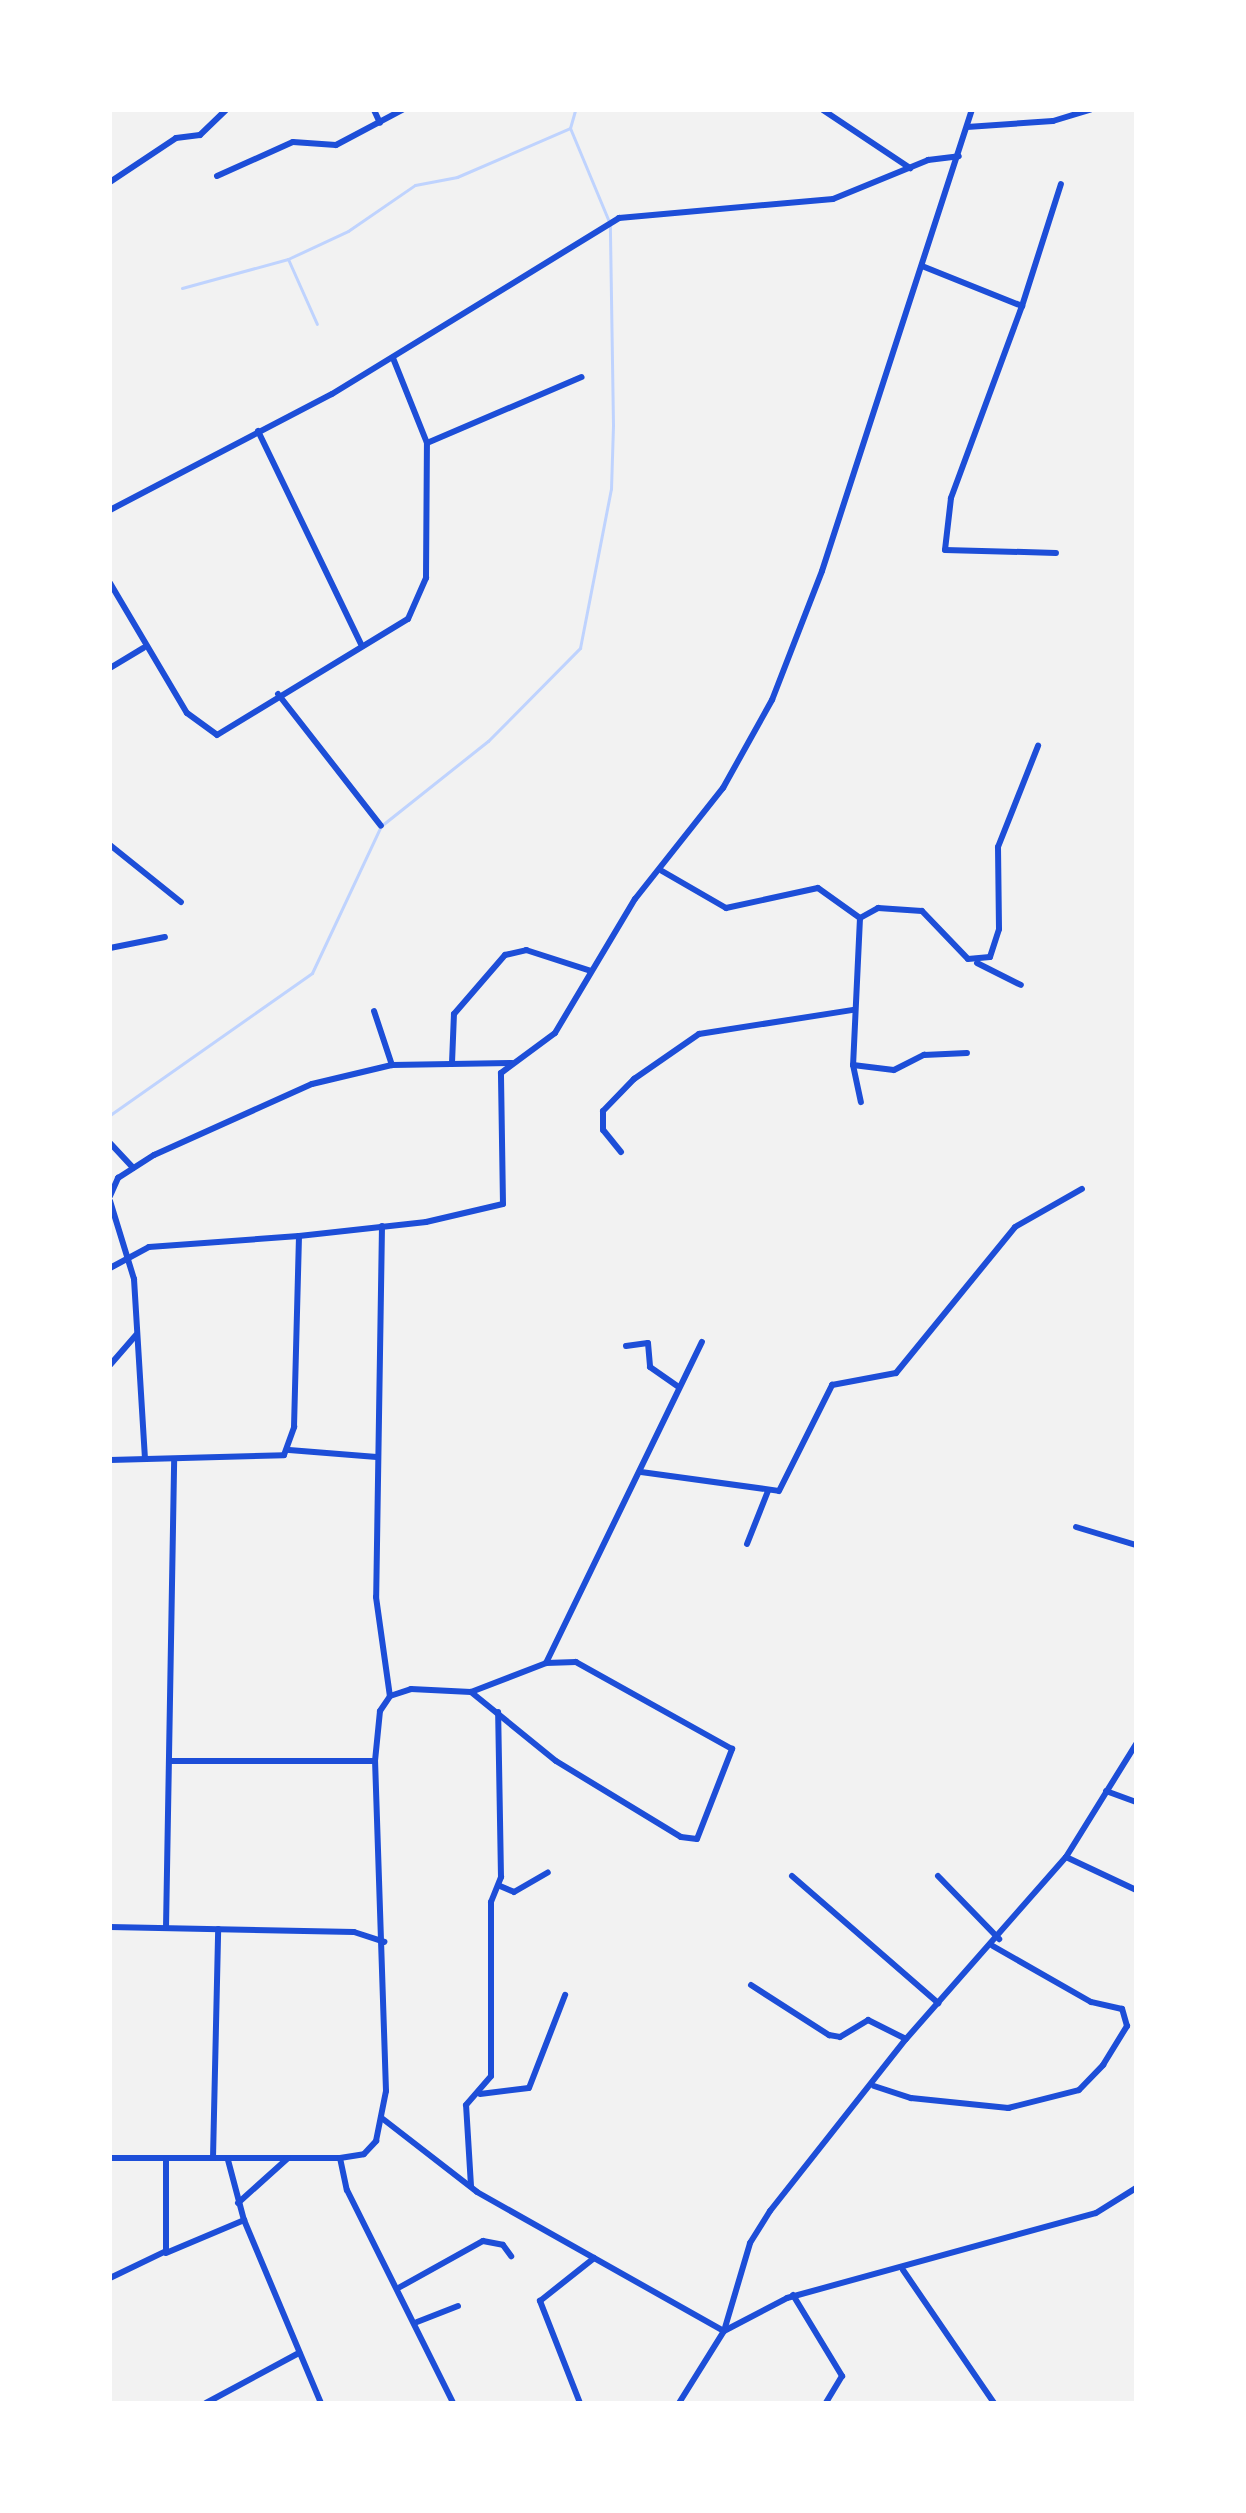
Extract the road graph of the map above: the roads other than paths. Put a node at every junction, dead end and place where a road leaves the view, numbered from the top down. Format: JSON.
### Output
{"nodes":[{"id":1,"x":226,"y":110,"type":"edge"},
{"id":2,"x":374,"y":110,"type":"edge"},
{"id":3,"x":402,"y":110,"type":"edge"},
{"id":4,"x":823,"y":110,"type":"edge"},
{"id":5,"x":972,"y":110,"type":"edge"},
{"id":6,"x":1090,"y":110,"type":"edge"},
{"id":7,"x":380,"y":123,"type":"junction"},
{"id":8,"x":967,"y":127,"type":"junction"},
{"id":9,"x":959,"y":156,"type":"junction"},
{"id":10,"x":910,"y":168,"type":"junction"},
{"id":11,"x":217,"y":176,"type":"dead end"},
{"id":12,"x":110,"y":182,"type":"edge"},
{"id":13,"x":1061,"y":184,"type":"dead end"},
{"id":14,"x":922,"y":266,"type":"junction"},
{"id":15,"x":1022,"y":306,"type":"junction"},
{"id":16,"x":393,"y":358,"type":"junction"},
{"id":17,"x":582,"y":377,"type":"dead end"},
{"id":18,"x":258,"y":431,"type":"junction"},
{"id":19,"x":427,"y":443,"type":"junction"},
{"id":20,"x":110,"y":510,"type":"edge"},
{"id":21,"x":1056,"y":553,"type":"dead end"},
{"id":22,"x":110,"y":583,"type":"edge"},
{"id":23,"x":361,"y":644,"type":"junction"},
{"id":24,"x":143,"y":648,"type":"junction"},
{"id":25,"x":110,"y":668,"type":"edge"},
{"id":26,"x":278,"y":694,"type":"junction"},
{"id":27,"x":1038,"y":746,"type":"dead end"},
{"id":28,"x":381,"y":826,"type":"dead end"},
{"id":29,"x":110,"y":845,"type":"edge"},
{"id":30,"x":662,"y":871,"type":"junction"},
{"id":31,"x":181,"y":902,"type":"dead end"},
{"id":32,"x":860,"y":918,"type":"junction"},
{"id":33,"x":165,"y":937,"type":"dead end"},
{"id":34,"x":110,"y":948,"type":"edge"},
{"id":35,"x":977,"y":963,"type":"junction"},
{"id":36,"x":591,"y":971,"type":"junction"},
{"id":37,"x":1021,"y":985,"type":"dead end"},
{"id":38,"x":853,"y":1010,"type":"junction"},
{"id":39,"x":374,"y":1011,"type":"dead end"},
{"id":40,"x":967,"y":1053,"type":"dead end"},
{"id":41,"x":452,"y":1063,"type":"junction"},
{"id":42,"x":512,"y":1063,"type":"junction"},
{"id":43,"x":392,"y":1065,"type":"junction"},
{"id":44,"x":853,"y":1065,"type":"junction"},
{"id":45,"x":861,"y":1102,"type":"dead end"},
{"id":46,"x":110,"y":1143,"type":"edge"},
{"id":47,"x":621,"y":1152,"type":"dead end"},
{"id":48,"x":133,"y":1168,"type":"junction"},
{"id":49,"x":1082,"y":1189,"type":"dead end"},
{"id":50,"x":110,"y":1198,"type":"edge"},
{"id":51,"x":382,"y":1226,"type":"junction"},
{"id":52,"x":299,"y":1236,"type":"junction"},
{"id":53,"x":128,"y":1262,"type":"junction"},
{"id":54,"x":110,"y":1268,"type":"edge"},
{"id":55,"x":136,"y":1335,"type":"junction"},
{"id":56,"x":702,"y":1342,"type":"dead end"},
{"id":57,"x":626,"y":1346,"type":"dead end"},
{"id":58,"x":110,"y":1365,"type":"edge"},
{"id":59,"x":679,"y":1387,"type":"junction"},
{"id":60,"x":289,"y":1450,"type":"junction"},
{"id":61,"x":377,"y":1457,"type":"junction"},
{"id":62,"x":145,"y":1459,"type":"junction"},
{"id":63,"x":110,"y":1460,"type":"edge"},
{"id":64,"x":174,"y":1461,"type":"junction"},
{"id":65,"x":641,"y":1472,"type":"junction"},
{"id":66,"x":768,"y":1491,"type":"junction"},
{"id":67,"x":1076,"y":1527,"type":"dead end"},
{"id":68,"x":747,"y":1544,"type":"dead end"},
{"id":69,"x":1136,"y":1545,"type":"edge"},
{"id":70,"x":546,"y":1663,"type":"junction"},
{"id":71,"x":471,"y":1692,"type":"junction"},
{"id":72,"x":390,"y":1696,"type":"junction"},
{"id":73,"x":498,"y":1712,"type":"junction"},
{"id":74,"x":1136,"y":1744,"type":"edge"},
{"id":75,"x":169,"y":1761,"type":"junction"},
{"id":76,"x":375,"y":1761,"type":"junction"},
{"id":77,"x":1106,"y":1791,"type":"junction"},
{"id":78,"x":1136,"y":1802,"type":"edge"},
{"id":79,"x":1066,"y":1857,"type":"junction"},
{"id":80,"x":548,"y":1872,"type":"dead end"},
{"id":81,"x":792,"y":1876,"type":"dead end"},
{"id":82,"x":938,"y":1876,"type":"dead end"},
{"id":83,"x":500,"y":1886,"type":"junction"},
{"id":84,"x":1136,"y":1890,"type":"edge"},
{"id":85,"x":110,"y":1927,"type":"edge"},
{"id":86,"x":166,"y":1928,"type":"junction"},
{"id":87,"x":218,"y":1929,"type":"junction"},
{"id":88,"x":999,"y":1939,"type":"junction"},
{"id":89,"x":384,"y":1942,"type":"junction"},
{"id":90,"x":993,"y":1946,"type":"junction"},
{"id":91,"x":751,"y":1985,"type":"dead end"},
{"id":92,"x":565,"y":1995,"type":"dead end"},
{"id":93,"x":938,"y":2003,"type":"junction"},
{"id":94,"x":906,"y":2039,"type":"junction"},
{"id":95,"x":874,"y":2086,"type":"junction"},
{"id":96,"x":480,"y":2094,"type":"junction"},
{"id":97,"x":383,"y":2119,"type":"junction"},
{"id":98,"x":110,"y":2158,"type":"edge"},
{"id":99,"x":213,"y":2158,"type":"junction"},
{"id":100,"x":288,"y":2158,"type":"junction"},
{"id":101,"x":340,"y":2158,"type":"junction"},
{"id":102,"x":166,"y":2159,"type":"junction"},
{"id":103,"x":228,"y":2160,"type":"junction"},
{"id":104,"x":471,"y":2186,"type":"junction"},
{"id":105,"x":1136,"y":2188,"type":"edge"},
{"id":106,"x":238,"y":2203,"type":"junction"},
{"id":107,"x":244,"y":2220,"type":"junction"},
{"id":108,"x":163,"y":2255,"type":"junction"},
{"id":109,"x":511,"y":2256,"type":"dead end"},
{"id":110,"x":594,"y":2258,"type":"junction"},
{"id":111,"x":903,"y":2270,"type":"junction"},
{"id":112,"x":110,"y":2278,"type":"edge"},
{"id":113,"x":400,"y":2287,"type":"junction"},
{"id":114,"x":793,"y":2295,"type":"junction"},
{"id":115,"x":458,"y":2306,"type":"dead end"},
{"id":116,"x":417,"y":2322,"type":"junction"},
{"id":117,"x":724,"y":2331,"type":"junction"},
{"id":118,"x":299,"y":2353,"type":"junction"},
{"id":119,"x":206,"y":2403,"type":"edge"},
{"id":120,"x":321,"y":2403,"type":"edge"},
{"id":121,"x":453,"y":2403,"type":"edge"},
{"id":122,"x":580,"y":2403,"type":"edge"},
{"id":123,"x":679,"y":2403,"type":"edge"},
{"id":124,"x":826,"y":2403,"type":"edge"},
{"id":125,"x":994,"y":2403,"type":"edge"}],
"edges":[{"from":1,"to":12,"type":"street"},
{"from":2,"to":7,"type":"street"},
{"from":3,"to":7,"type":"street"},
{"from":4,"to":10,"type":"street"},
{"from":5,"to":8,"type":"street"},
{"from":6,"to":8,"type":"street"},
{"from":7,"to":11,"type":"street"},
{"from":8,"to":9,"type":"street"},
{"from":9,"to":10,"type":"street"},
{"from":9,"to":14,"type":"street"},
{"from":10,"to":16,"type":"street"},
{"from":13,"to":15,"type":"street"},
{"from":14,"to":15,"type":"street"},
{"from":14,"to":30,"type":"street"},
{"from":15,"to":21,"type":"street"},
{"from":16,"to":18,"type":"street"},
{"from":16,"to":19,"type":"street"},
{"from":17,"to":19,"type":"street"},
{"from":18,"to":20,"type":"street"},
{"from":18,"to":23,"type":"street"},
{"from":19,"to":23,"type":"street"},
{"from":22,"to":24,"type":"street"},
{"from":23,"to":26,"type":"street"},
{"from":24,"to":25,"type":"street"},
{"from":24,"to":26,"type":"street"},
{"from":26,"to":28,"type":"street"},
{"from":27,"to":35,"type":"street"},
{"from":29,"to":31,"type":"street"},
{"from":30,"to":32,"type":"street"},
{"from":30,"to":36,"type":"street"},
{"from":32,"to":35,"type":"street"},
{"from":32,"to":38,"type":"street"},
{"from":33,"to":34,"type":"street"},
{"from":35,"to":37,"type":"street"},
{"from":36,"to":41,"type":"street"},
{"from":36,"to":42,"type":"street"},
{"from":38,"to":44,"type":"street"},
{"from":38,"to":47,"type":"street"},
{"from":39,"to":43,"type":"street"},
{"from":40,"to":44,"type":"street"},
{"from":41,"to":42,"type":"street"},
{"from":41,"to":43,"type":"street"},
{"from":42,"to":51,"type":"street"},
{"from":43,"to":48,"type":"street"},
{"from":44,"to":45,"type":"street"},
{"from":46,"to":48,"type":"street"},
{"from":48,"to":50,"type":"street"},
{"from":49,"to":66,"type":"street"},
{"from":50,"to":53,"type":"street"},
{"from":51,"to":52,"type":"street"},
{"from":51,"to":61,"type":"street"},
{"from":52,"to":53,"type":"street"},
{"from":52,"to":60,"type":"street"},
{"from":53,"to":54,"type":"street"},
{"from":53,"to":55,"type":"street"},
{"from":55,"to":58,"type":"street"},
{"from":55,"to":62,"type":"street"},
{"from":56,"to":59,"type":"street"},
{"from":57,"to":59,"type":"street"},
{"from":59,"to":65,"type":"street"},
{"from":60,"to":61,"type":"street"},
{"from":60,"to":64,"type":"street"},
{"from":61,"to":72,"type":"street"},
{"from":62,"to":63,"type":"street"},
{"from":62,"to":64,"type":"street"},
{"from":64,"to":75,"type":"street"},
{"from":65,"to":66,"type":"street"},
{"from":65,"to":70,"type":"street"},
{"from":66,"to":68,"type":"street"},
{"from":67,"to":69,"type":"street"},
{"from":70,"to":71,"type":"street"},
{"from":70,"to":73,"type":"street"},
{"from":71,"to":72,"type":"street"},
{"from":71,"to":73,"type":"street"},
{"from":72,"to":76,"type":"street"},
{"from":73,"to":83,"type":"street"},
{"from":74,"to":77,"type":"street"},
{"from":75,"to":76,"type":"street"},
{"from":75,"to":86,"type":"street"},
{"from":76,"to":89,"type":"street"},
{"from":77,"to":78,"type":"street"},
{"from":77,"to":79,"type":"street"},
{"from":79,"to":84,"type":"street"},
{"from":79,"to":88,"type":"street"},
{"from":80,"to":83,"type":"street"},
{"from":81,"to":93,"type":"street"},
{"from":82,"to":88,"type":"street"},
{"from":83,"to":96,"type":"street"},
{"from":85,"to":86,"type":"street"},
{"from":86,"to":87,"type":"street"},
{"from":87,"to":89,"type":"street"},
{"from":87,"to":99,"type":"street"},
{"from":88,"to":90,"type":"street"},
{"from":89,"to":97,"type":"street"},
{"from":90,"to":93,"type":"street"},
{"from":90,"to":95,"type":"street"},
{"from":91,"to":94,"type":"street"},
{"from":92,"to":96,"type":"street"},
{"from":93,"to":94,"type":"street"},
{"from":94,"to":95,"type":"street"},
{"from":95,"to":117,"type":"street"},
{"from":96,"to":104,"type":"street"},
{"from":97,"to":101,"type":"street"},
{"from":97,"to":104,"type":"street"},
{"from":98,"to":102,"type":"street"},
{"from":99,"to":102,"type":"street"},
{"from":99,"to":103,"type":"street"},
{"from":100,"to":101,"type":"street"},
{"from":100,"to":103,"type":"street"},
{"from":100,"to":106,"type":"street"},
{"from":101,"to":113,"type":"street"},
{"from":102,"to":108,"type":"street"},
{"from":103,"to":106,"type":"street"},
{"from":104,"to":110,"type":"street"},
{"from":105,"to":111,"type":"street"},
{"from":106,"to":107,"type":"street"},
{"from":107,"to":108,"type":"street"},
{"from":107,"to":118,"type":"street"},
{"from":108,"to":112,"type":"street"},
{"from":109,"to":113,"type":"street"},
{"from":110,"to":117,"type":"street"},
{"from":110,"to":122,"type":"street"},
{"from":111,"to":114,"type":"street"},
{"from":111,"to":125,"type":"street"},
{"from":113,"to":116,"type":"street"},
{"from":114,"to":117,"type":"street"},
{"from":114,"to":124,"type":"street"},
{"from":115,"to":116,"type":"street"},
{"from":116,"to":121,"type":"street"},
{"from":117,"to":123,"type":"street"},
{"from":118,"to":119,"type":"street"},
{"from":118,"to":120,"type":"street"}]}
